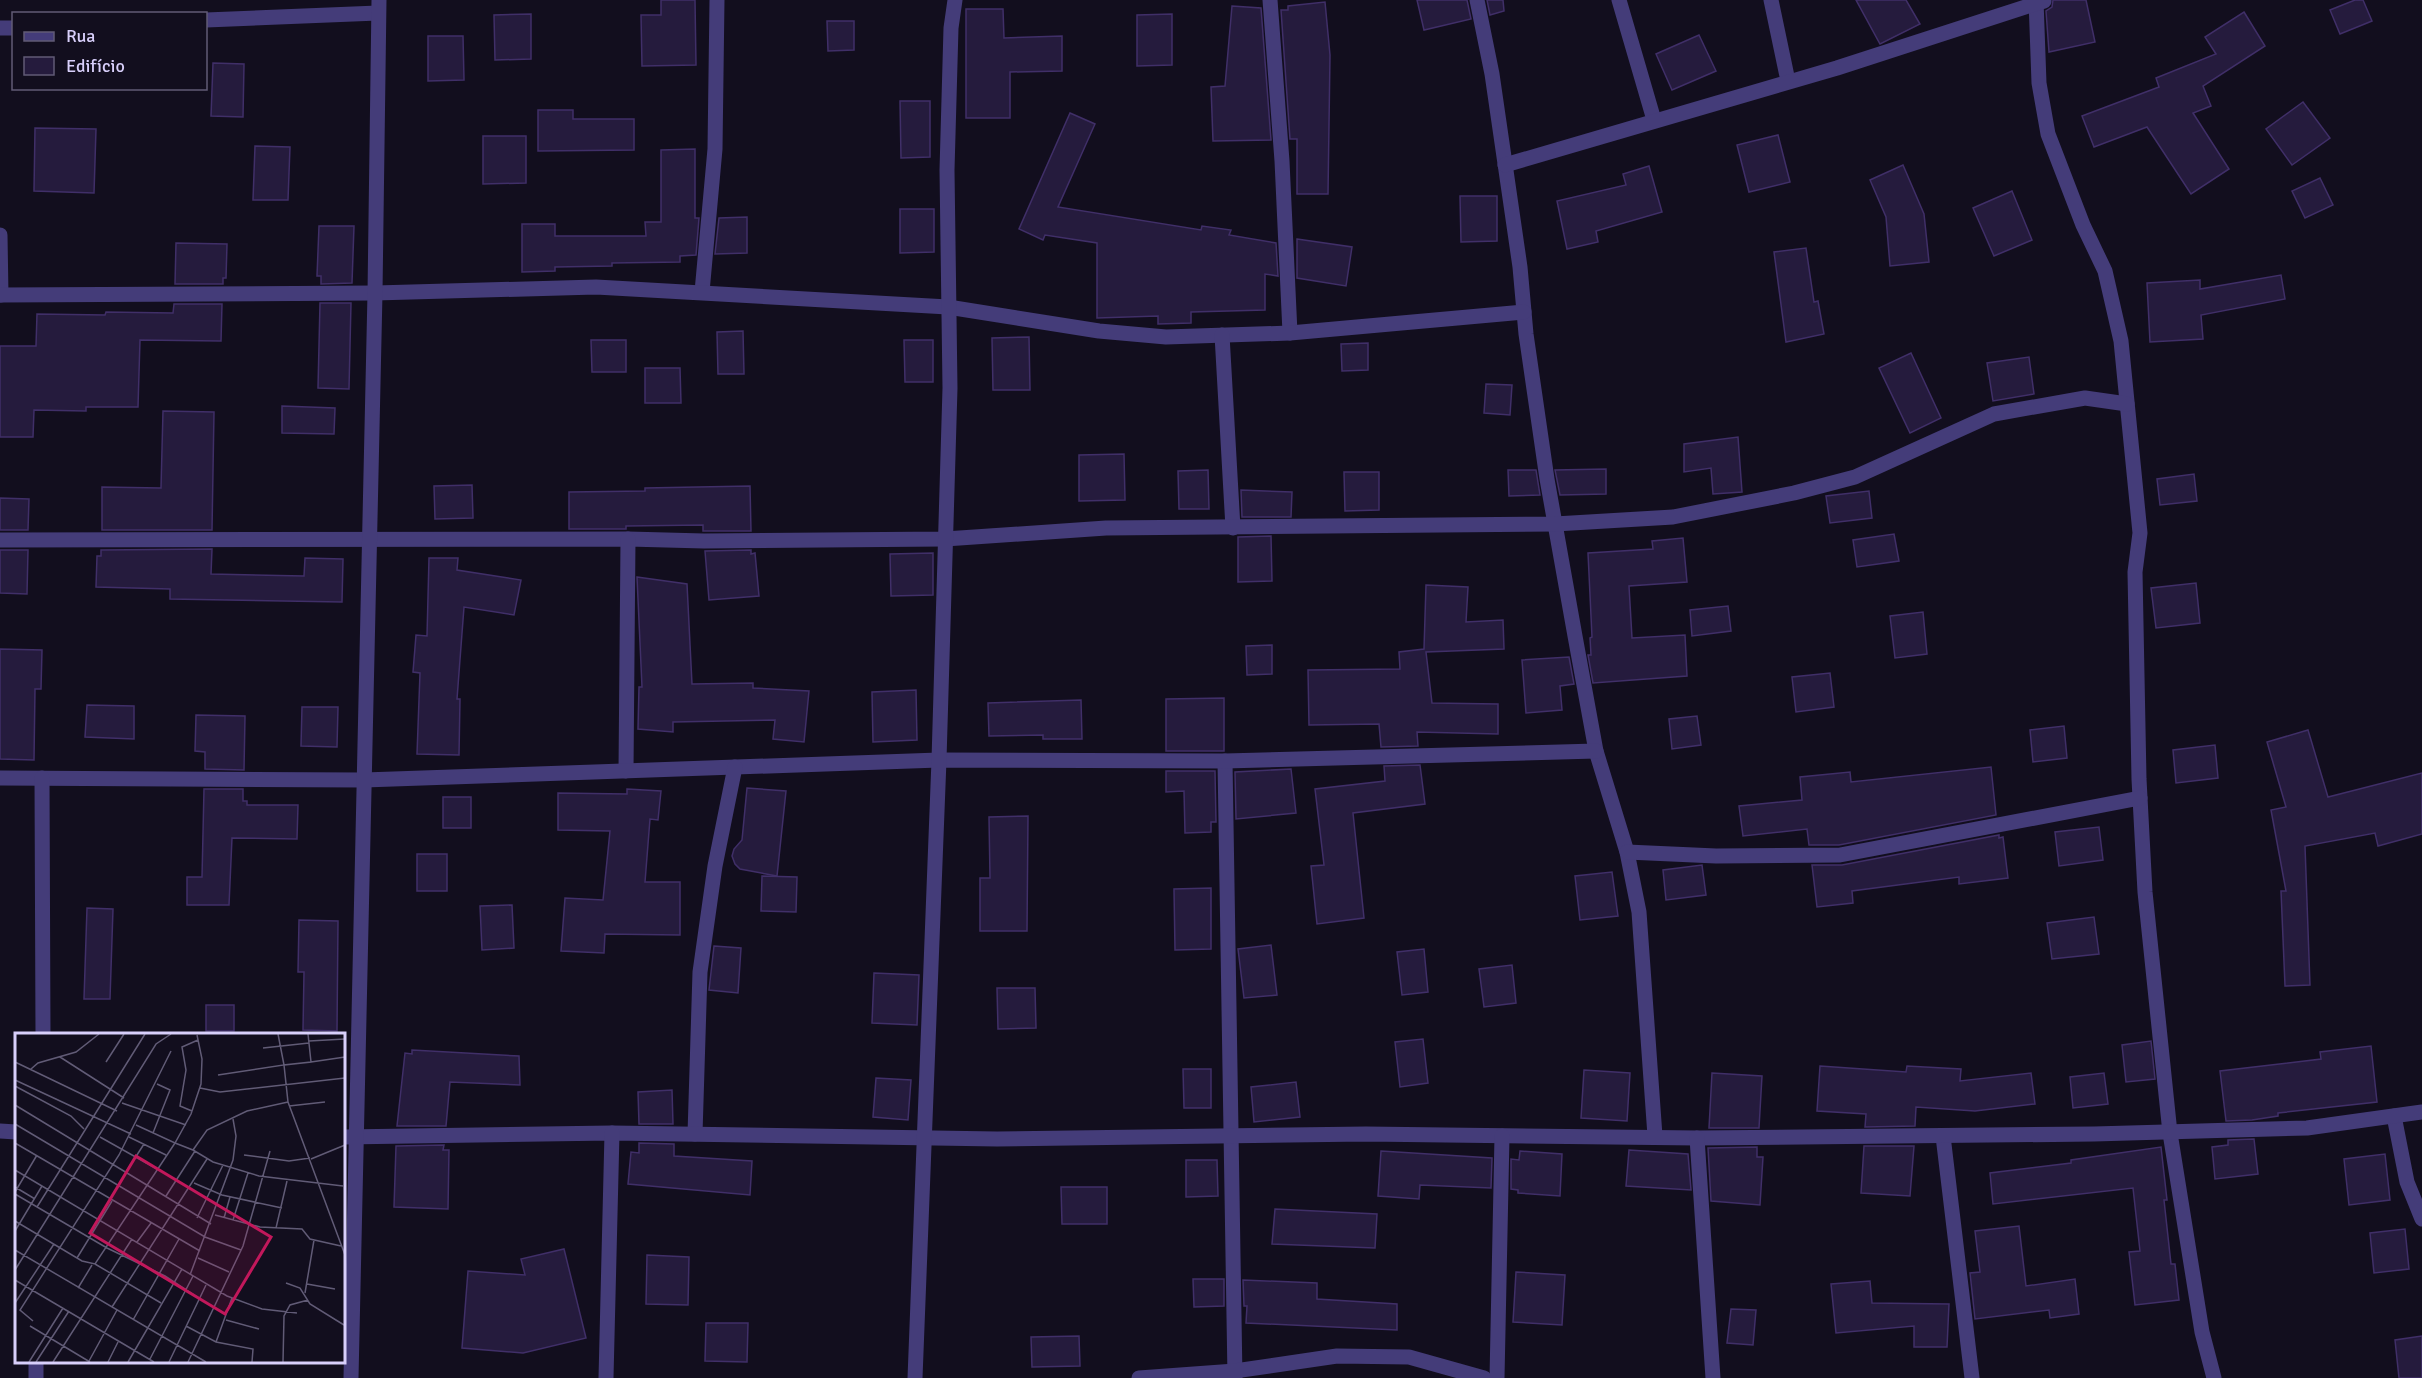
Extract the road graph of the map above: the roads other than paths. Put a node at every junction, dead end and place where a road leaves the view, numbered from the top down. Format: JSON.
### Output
{"nodes":[{"id":1,"x":717,"y":0,"type":"edge"},
{"id":2,"x":955,"y":0,"type":"edge"},
{"id":3,"x":1270,"y":0,"type":"edge"},
{"id":4,"x":1477,"y":0,"type":"edge"},
{"id":5,"x":1619,"y":0,"type":"edge"},
{"id":6,"x":1771,"y":0,"type":"edge"},
{"id":7,"x":2039,"y":1,"type":"edge"},
{"id":8,"x":378,"y":6,"type":"edge"},
{"id":9,"x":207,"y":20,"type":"edge"},
{"id":10,"x":1788,"y":81,"type":"junction"},
{"id":11,"x":1654,"y":120,"type":"junction"},
{"id":12,"x":1504,"y":165,"type":"junction"},
{"id":13,"x":0,"y":235,"type":"edge"},
{"id":14,"x":702,"y":292,"type":"junction"},
{"id":15,"x":375,"y":293,"type":"junction"},
{"id":16,"x":1,"y":295,"type":"edge"},
{"id":17,"x":948,"y":307,"type":"junction"},
{"id":18,"x":1524,"y":312,"type":"junction"},
{"id":19,"x":1290,"y":333,"type":"junction"},
{"id":20,"x":1222,"y":335,"type":"junction"},
{"id":21,"x":2127,"y":404,"type":"junction"},
{"id":22,"x":1555,"y":524,"type":"junction"},
{"id":23,"x":1233,"y":528,"type":"junction"},
{"id":24,"x":369,"y":539,"type":"junction"},
{"id":25,"x":628,"y":539,"type":"junction"},
{"id":26,"x":945,"y":539,"type":"junction"},
{"id":27,"x":0,"y":540,"type":"edge"},
{"id":28,"x":1596,"y":751,"type":"junction"},
{"id":29,"x":939,"y":760,"type":"junction"},
{"id":30,"x":1225,"y":761,"type":"junction"},
{"id":31,"x":735,"y":767,"type":"junction"},
{"id":32,"x":626,"y":771,"type":"junction"},
{"id":33,"x":0,"y":778,"type":"edge"},
{"id":34,"x":42,"y":778,"type":"junction"},
{"id":35,"x":364,"y":780,"type":"junction"},
{"id":36,"x":2140,"y":798,"type":"junction"},
{"id":37,"x":1627,"y":852,"type":"junction"},
{"id":38,"x":43,"y":1033,"type":"edge"},
{"id":39,"x":2422,"y":1112,"type":"edge"},
{"id":40,"x":2394,"y":1116,"type":"junction"},
{"id":41,"x":0,"y":1131,"type":"edge"},
{"id":42,"x":15,"y":1132,"type":"edge"},
{"id":43,"x":612,"y":1133,"type":"junction"},
{"id":44,"x":2170,"y":1133,"type":"junction"},
{"id":45,"x":695,"y":1134,"type":"junction"},
{"id":46,"x":1232,"y":1136,"type":"junction"},
{"id":47,"x":1502,"y":1136,"type":"junction"},
{"id":48,"x":1655,"y":1136,"type":"junction"},
{"id":49,"x":1943,"y":1136,"type":"junction"},
{"id":50,"x":350,"y":1137,"type":"edge"},
{"id":51,"x":924,"y":1137,"type":"junction"},
{"id":52,"x":1697,"y":1138,"type":"junction"},
{"id":53,"x":2422,"y":1219,"type":"edge"},
{"id":54,"x":1236,"y":1374,"type":"edge"},
{"id":55,"x":351,"y":1378,"type":"edge"},
{"id":56,"x":606,"y":1378,"type":"edge"},
{"id":57,"x":915,"y":1378,"type":"edge"},
{"id":58,"x":1139,"y":1378,"type":"edge"},
{"id":59,"x":1484,"y":1378,"type":"edge"},
{"id":60,"x":1497,"y":1378,"type":"edge"},
{"id":61,"x":1713,"y":1378,"type":"edge"},
{"id":62,"x":1972,"y":1378,"type":"edge"},
{"id":63,"x":2214,"y":1378,"type":"edge"}],
"edges":[{"from":1,"to":14,"type":"street"},
{"from":2,"to":17,"type":"street"},
{"from":3,"to":19,"type":"street"},
{"from":4,"to":12,"type":"street"},
{"from":5,"to":11,"type":"street"},
{"from":6,"to":10,"type":"street"},
{"from":7,"to":10,"type":"street"},
{"from":7,"to":21,"type":"street"},
{"from":8,"to":9,"type":"street"},
{"from":8,"to":15,"type":"street"},
{"from":10,"to":11,"type":"street"},
{"from":11,"to":12,"type":"street"},
{"from":12,"to":18,"type":"street"},
{"from":13,"to":16,"type":"street"},
{"from":14,"to":15,"type":"street"},
{"from":14,"to":17,"type":"street"},
{"from":15,"to":16,"type":"street"},
{"from":15,"to":24,"type":"street"},
{"from":17,"to":20,"type":"street"},
{"from":17,"to":26,"type":"street"},
{"from":18,"to":19,"type":"street"},
{"from":18,"to":22,"type":"street"},
{"from":19,"to":20,"type":"street"},
{"from":20,"to":23,"type":"street"},
{"from":21,"to":22,"type":"street"},
{"from":21,"to":36,"type":"street"},
{"from":22,"to":23,"type":"street"},
{"from":22,"to":28,"type":"street"},
{"from":23,"to":26,"type":"street"},
{"from":24,"to":25,"type":"street"},
{"from":24,"to":27,"type":"street"},
{"from":24,"to":35,"type":"street"},
{"from":25,"to":26,"type":"street"},
{"from":25,"to":32,"type":"street"},
{"from":26,"to":29,"type":"street"},
{"from":28,"to":30,"type":"street"},
{"from":28,"to":37,"type":"street"},
{"from":29,"to":30,"type":"street"},
{"from":29,"to":31,"type":"street"},
{"from":29,"to":51,"type":"street"},
{"from":30,"to":46,"type":"street"},
{"from":31,"to":32,"type":"street"},
{"from":31,"to":45,"type":"street"},
{"from":32,"to":35,"type":"street"},
{"from":33,"to":34,"type":"street"},
{"from":34,"to":35,"type":"street"},
{"from":34,"to":38,"type":"street"},
{"from":35,"to":50,"type":"street"},
{"from":36,"to":37,"type":"street"},
{"from":36,"to":44,"type":"street"},
{"from":37,"to":48,"type":"street"},
{"from":39,"to":40,"type":"street"},
{"from":40,"to":44,"type":"street"},
{"from":40,"to":53,"type":"street"},
{"from":41,"to":42,"type":"street"},
{"from":43,"to":45,"type":"street"},
{"from":43,"to":50,"type":"street"},
{"from":43,"to":56,"type":"street"},
{"from":44,"to":49,"type":"street"},
{"from":44,"to":63,"type":"street"},
{"from":45,"to":51,"type":"street"},
{"from":46,"to":47,"type":"street"},
{"from":46,"to":51,"type":"street"},
{"from":46,"to":54,"type":"street"},
{"from":47,"to":48,"type":"street"},
{"from":47,"to":60,"type":"street"},
{"from":48,"to":52,"type":"street"},
{"from":49,"to":52,"type":"street"},
{"from":49,"to":62,"type":"street"},
{"from":50,"to":55,"type":"street"},
{"from":51,"to":57,"type":"street"},
{"from":52,"to":61,"type":"street"},
{"from":54,"to":58,"type":"street"},
{"from":54,"to":59,"type":"street"}]}
